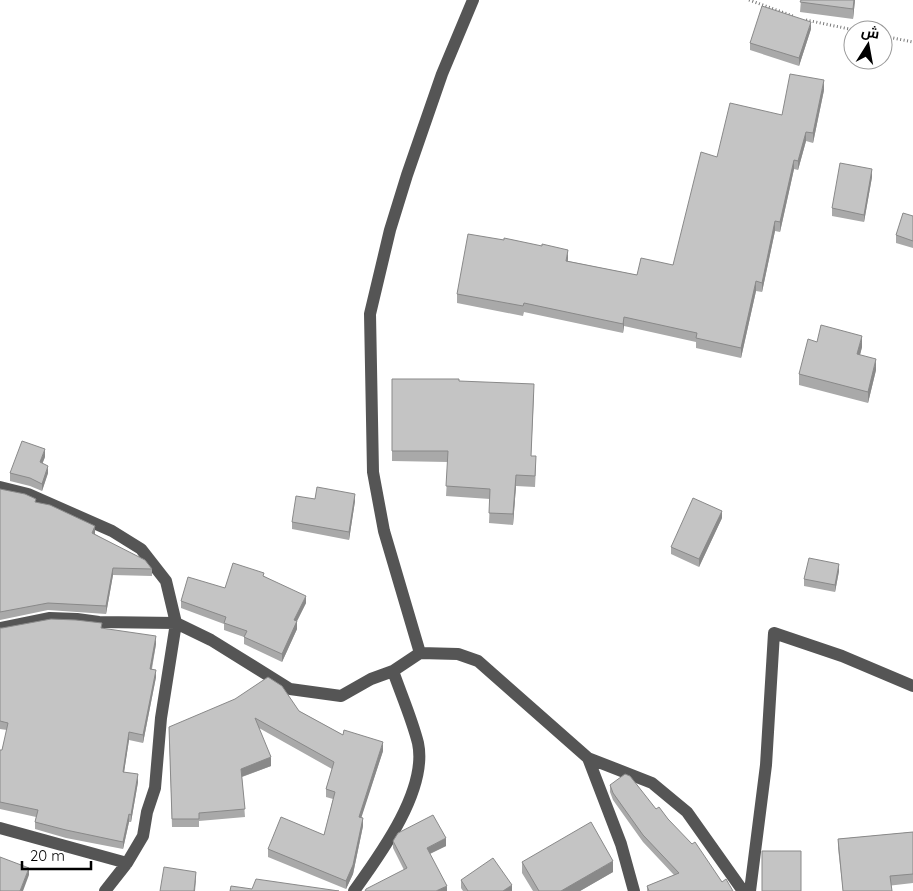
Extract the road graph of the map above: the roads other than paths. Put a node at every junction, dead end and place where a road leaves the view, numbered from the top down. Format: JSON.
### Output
{"nodes":[{"id":1,"x":474,"y":0,"type":"edge"},
{"id":2,"x":0,"y":487,"type":"edge"},
{"id":3,"x":176,"y":624,"type":"junction"},
{"id":4,"x":0,"y":628,"type":"edge"},
{"id":5,"x":420,"y":653,"type":"junction"},
{"id":6,"x":393,"y":670,"type":"junction"},
{"id":7,"x":913,"y":686,"type":"edge"},
{"id":8,"x":588,"y":758,"type":"junction"},
{"id":9,"x":0,"y":828,"type":"edge"},
{"id":10,"x":127,"y":863,"type":"junction"},
{"id":11,"x":115,"y":885,"type":"edge"},
{"id":12,"x":105,"y":891,"type":"edge"},
{"id":13,"x":354,"y":891,"type":"edge"},
{"id":14,"x":634,"y":891,"type":"edge"},
{"id":15,"x":743,"y":891,"type":"edge"},
{"id":16,"x":750,"y":891,"type":"edge"}],
"edges":[{"from":1,"to":5,"type":"street"},
{"from":2,"to":3,"type":"street"},
{"from":3,"to":4,"type":"street"},
{"from":3,"to":6,"type":"street"},
{"from":3,"to":10,"type":"street"},
{"from":5,"to":6,"type":"street"},
{"from":5,"to":8,"type":"street"},
{"from":6,"to":13,"type":"street"},
{"from":7,"to":16,"type":"street"},
{"from":8,"to":14,"type":"street"},
{"from":8,"to":15,"type":"street"},
{"from":9,"to":10,"type":"street"},
{"from":10,"to":11,"type":"street"},
{"from":11,"to":12,"type":"street"}]}
